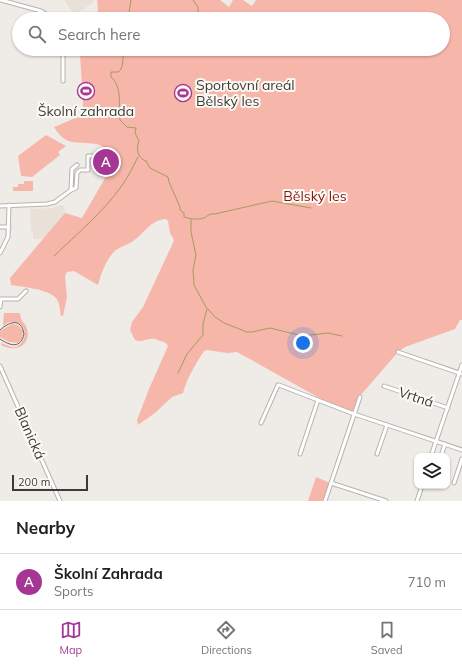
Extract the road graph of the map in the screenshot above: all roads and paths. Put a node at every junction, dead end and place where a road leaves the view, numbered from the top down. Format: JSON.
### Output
{"nodes":[{"id":1,"x":1,"y":0,"type":"edge"},
{"id":2,"x":13,"y":2,"type":"edge"},
{"id":3,"x":43,"y":12,"type":"edge"},
{"id":4,"x":63,"y":56,"type":"edge"},
{"id":5,"x":63,"y":81,"type":"dead end"},
{"id":6,"x":98,"y":156,"type":"dead end"},
{"id":7,"x":77,"y":165,"type":"dead end"},
{"id":8,"x":71,"y":190,"type":"junction"},
{"id":9,"x":9,"y":205,"type":"junction"},
{"id":10,"x":0,"y":206,"type":"edge"},
{"id":11,"x":0,"y":227,"type":"edge"},
{"id":12,"x":9,"y":227,"type":"junction"},
{"id":13,"x":0,"y":253,"type":"edge"},
{"id":14,"x":26,"y":291,"type":"dead end"},
{"id":15,"x":0,"y":307,"type":"edge"},
{"id":16,"x":398,"y":352,"type":"dead end"},
{"id":17,"x":462,"y":365,"type":"edge"},
{"id":18,"x":0,"y":366,"type":"edge"},
{"id":19,"x":461,"y":374,"type":"edge"},
{"id":20,"x":384,"y":386,"type":"dead end"},
{"id":21,"x":360,"y":398,"type":"dead end"},
{"id":22,"x":318,"y":400,"type":"junction"},
{"id":23,"x":448,"y":408,"type":"junction"},
{"id":24,"x":354,"y":414,"type":"junction"},
{"id":25,"x":261,"y":423,"type":"dead end"},
{"id":26,"x":387,"y":425,"type":"junction"},
{"id":27,"x":436,"y":441,"type":"junction"},
{"id":28,"x":445,"y":444,"type":"junction"},
{"id":29,"x":462,"y":450,"type":"edge"},
{"id":30,"x":433,"y":453,"type":"edge"},
{"id":31,"x":442,"y":453,"type":"edge"},
{"id":32,"x":300,"y":454,"type":"dead end"},
{"id":33,"x":377,"y":454,"type":"dead end"},
{"id":34,"x":462,"y":459,"type":"edge"},
{"id":35,"x":331,"y":483,"type":"junction"},
{"id":36,"x":454,"y":483,"type":"dead end"},
{"id":37,"x":421,"y":489,"type":"edge"},
{"id":38,"x":60,"y":501,"type":"edge"},
{"id":39,"x":325,"y":501,"type":"edge"},
{"id":40,"x":386,"y":501,"type":"edge"},
{"id":41,"x":417,"y":501,"type":"edge"}],
"edges":[{"from":1,"to":2,"type":"street"},
{"from":2,"to":3,"type":"street"},
{"from":4,"to":5,"type":"street"},
{"from":6,"to":8,"type":"street"},
{"from":7,"to":8,"type":"street"},
{"from":8,"to":9,"type":"street"},
{"from":9,"to":10,"type":"street"},
{"from":9,"to":12,"type":"street"},
{"from":11,"to":12,"type":"street"},
{"from":12,"to":13,"type":"street"},
{"from":14,"to":15,"type":"street"},
{"from":16,"to":19,"type":"street"},
{"from":17,"to":19,"type":"street"},
{"from":18,"to":38,"type":"street","name":"Blanická"},
{"from":19,"to":23,"type":"street"},
{"from":20,"to":23,"type":"street","name":"Vrtná"},
{"from":21,"to":24,"type":"street"},
{"from":22,"to":24,"type":"street"},
{"from":22,"to":25,"type":"street"},
{"from":22,"to":32,"type":"street"},
{"from":23,"to":27,"type":"street"},
{"from":24,"to":26,"type":"street"},
{"from":24,"to":35,"type":"street"},
{"from":26,"to":27,"type":"street"},
{"from":26,"to":33,"type":"street"},
{"from":27,"to":28,"type":"street"},
{"from":27,"to":30,"type":"street"},
{"from":28,"to":29,"type":"street"},
{"from":28,"to":31,"type":"street"},
{"from":34,"to":36,"type":"street"},
{"from":35,"to":39,"type":"street"},
{"from":35,"to":40,"type":"street"},
{"from":37,"to":41,"type":"street"}]}
